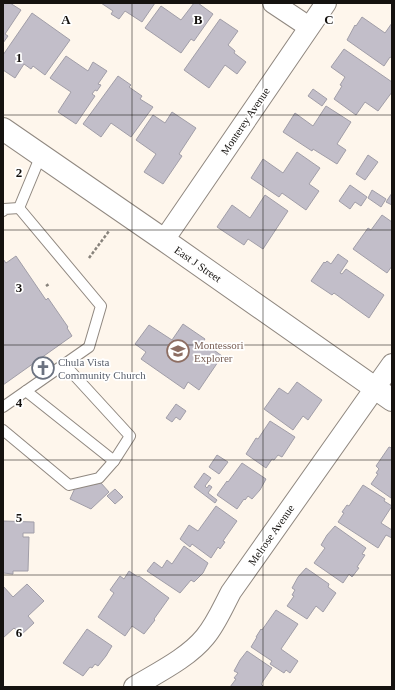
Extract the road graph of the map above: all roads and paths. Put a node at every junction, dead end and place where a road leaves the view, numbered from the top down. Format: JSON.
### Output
{"nodes":[{"id":1,"x":273,"y":3,"type":"edge"},
{"id":2,"x":326,"y":3,"type":"edge"},
{"id":3,"x":309,"y":27,"type":"junction"},
{"id":4,"x":3,"y":129,"type":"edge"},
{"id":5,"x":41,"y":155,"type":"junction"},
{"id":6,"x":19,"y":208,"type":"junction"},
{"id":7,"x":3,"y":211,"type":"edge"},
{"id":8,"x":109,"y":231,"type":"dead end"},
{"id":9,"x":164,"y":240,"type":"junction"},
{"id":10,"x":89,"y":258,"type":"dead end"},
{"id":11,"x":49,"y":284,"type":"dead end"},
{"id":12,"x":46,"y":286,"type":"dead end"},
{"id":13,"x":64,"y":364,"type":"junction"},
{"id":14,"x":392,"y":364,"type":"edge"},
{"id":15,"x":26,"y":391,"type":"junction"},
{"id":16,"x":383,"y":394,"type":"edge"},
{"id":17,"x":3,"y":407,"type":"edge"},
{"id":18,"x":3,"y":430,"type":"edge"},
{"id":19,"x":114,"y":461,"type":"junction"},
{"id":20,"x":134,"y":687,"type":"edge"}],
"edges":[{"from":1,"to":3,"type":"street"},
{"from":2,"to":3,"type":"street","name":"Monterey Avenue"},
{"from":3,"to":9,"type":"street","name":"Monterey Avenue"},
{"from":4,"to":5,"type":"street","name":"East J Street"},
{"from":5,"to":6,"type":"lane"},
{"from":5,"to":9,"type":"street","name":"East J Street"},
{"from":6,"to":7,"type":"lane"},
{"from":6,"to":13,"type":"lane"},
{"from":8,"to":10,"type":"path"},
{"from":9,"to":16,"type":"street","name":"East J Street"},
{"from":11,"to":12,"type":"path"},
{"from":13,"to":15,"type":"lane"},
{"from":13,"to":19,"type":"lane"},
{"from":14,"to":16,"type":"street","name":"Melrose Avenue"},
{"from":15,"to":17,"type":"lane"},
{"from":15,"to":19,"type":"lane"},
{"from":16,"to":20,"type":"street","name":"Melrose Avenue"},
{"from":18,"to":19,"type":"lane"}]}
